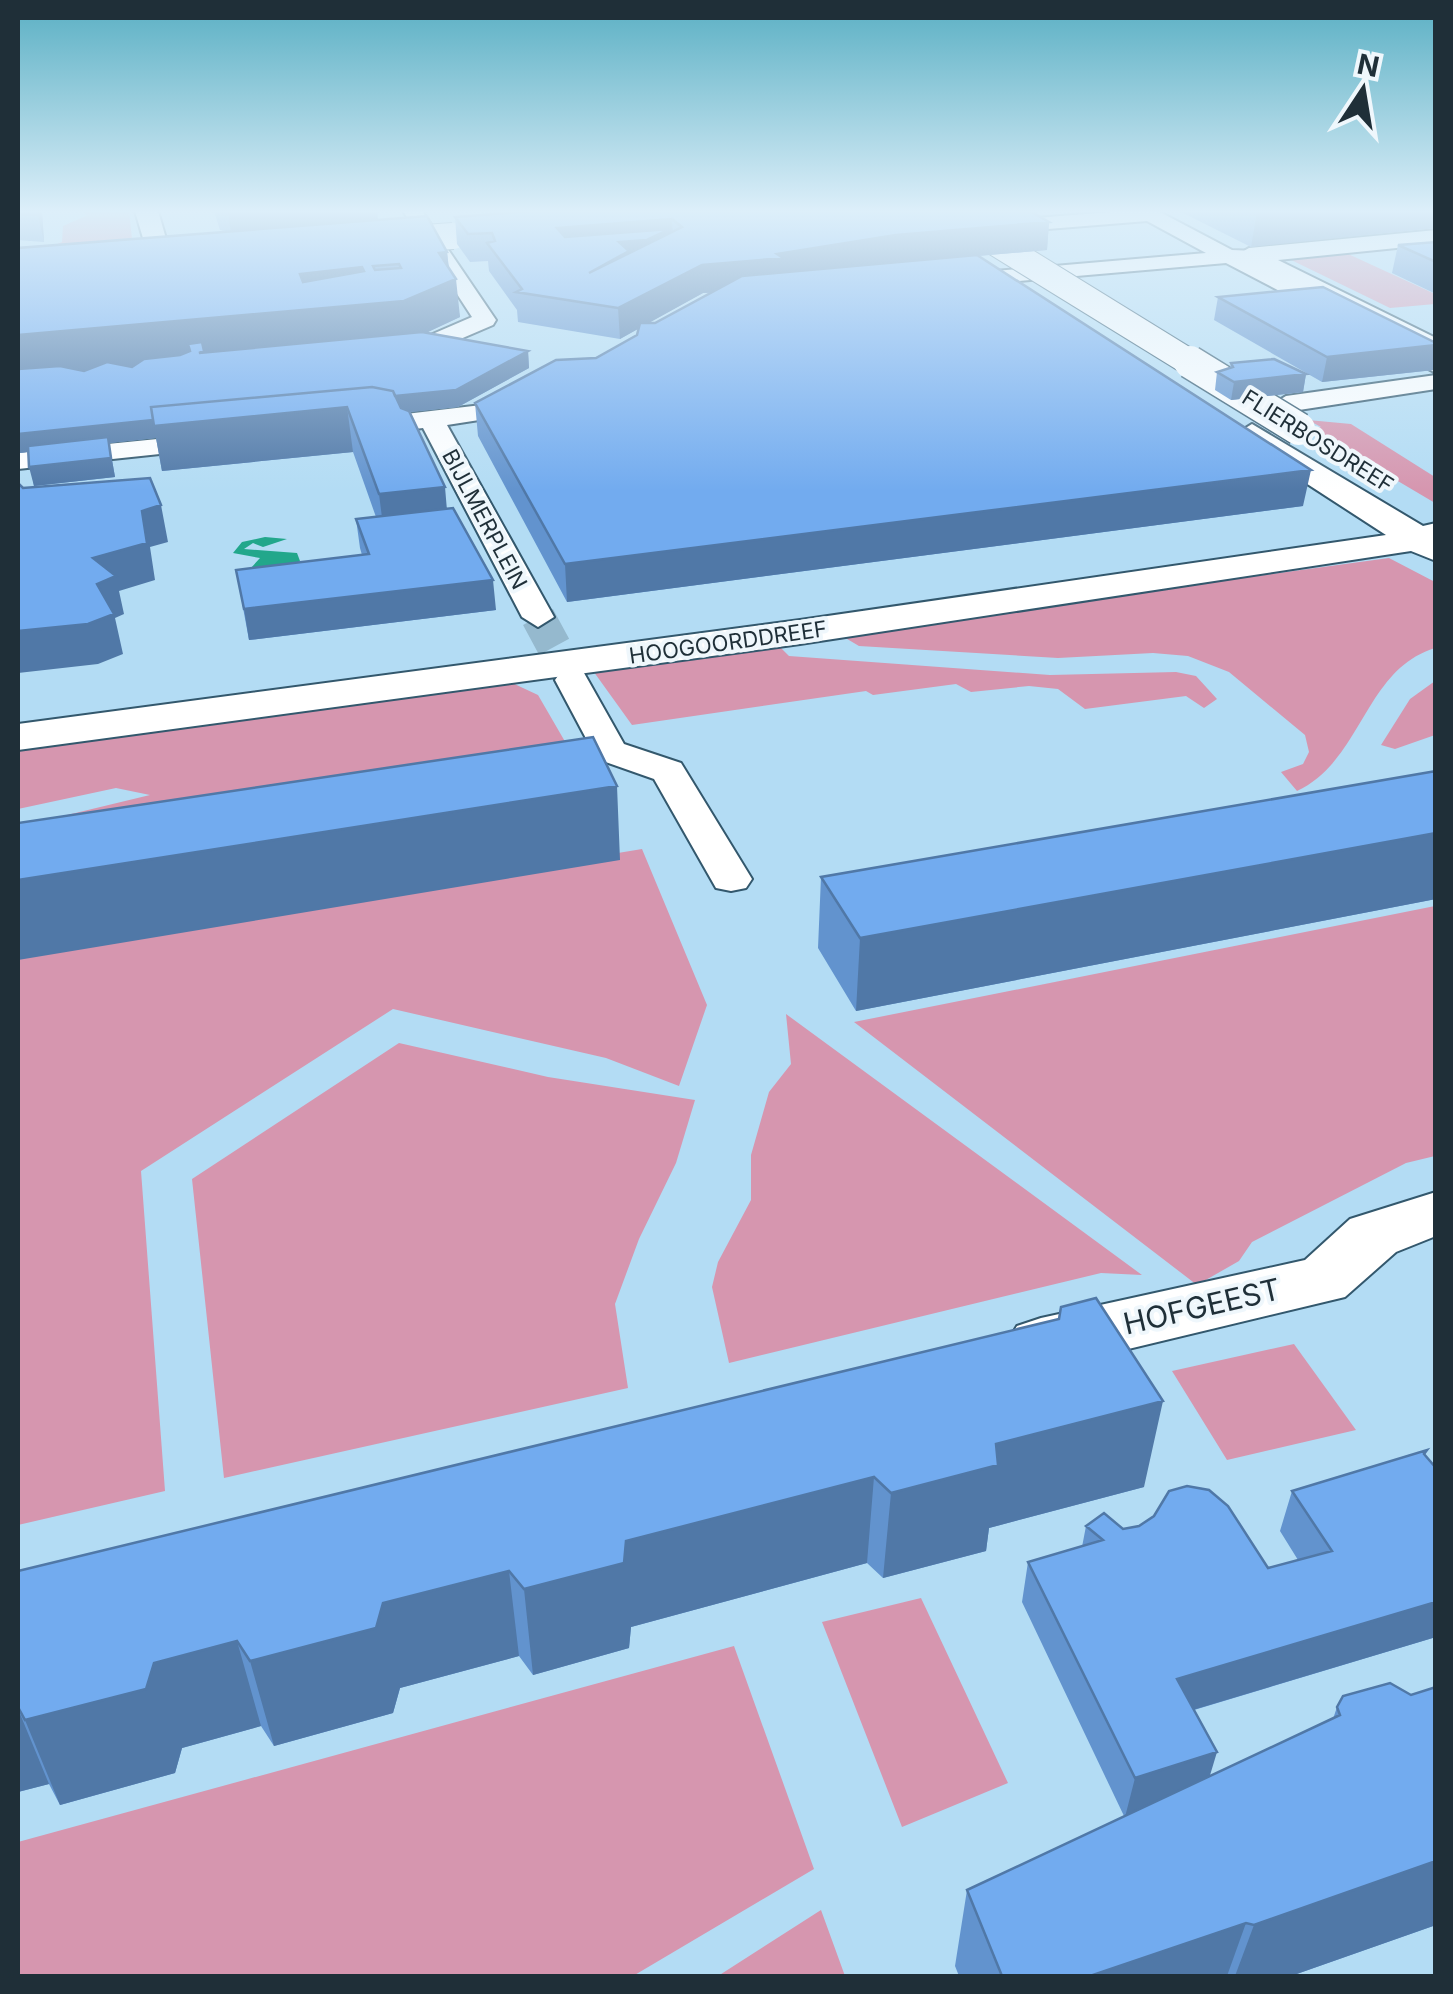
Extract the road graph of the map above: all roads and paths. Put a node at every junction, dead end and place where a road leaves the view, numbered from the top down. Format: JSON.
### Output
{"nodes":[{"id":1,"x":478,"y":304,"type":"edge"},
{"id":2,"x":1068,"y":304,"type":"edge"},
{"id":3,"x":1094,"y":304,"type":"edge"},
{"id":4,"x":1327,"y":304,"type":"edge"},
{"id":5,"x":1342,"y":304,"type":"edge"},
{"id":6,"x":428,"y":344,"type":"junction"},
{"id":7,"x":396,"y":347,"type":"edge"},
{"id":8,"x":1436,"y":349,"type":"edge"},
{"id":9,"x":465,"y":350,"type":"edge"},
{"id":10,"x":1436,"y":366,"type":"edge"},
{"id":11,"x":560,"y":379,"type":"edge"},
{"id":12,"x":1436,"y":382,"type":"edge"},
{"id":13,"x":1293,"y":417,"type":"junction"},
{"id":14,"x":432,"y":420,"type":"junction"},
{"id":15,"x":334,"y":430,"type":"edge"},
{"id":16,"x":237,"y":439,"type":"edge"},
{"id":17,"x":18,"y":461,"type":"edge"},
{"id":18,"x":1309,"y":470,"type":"junction"},
{"id":19,"x":1310,"y":534,"type":"junction"},
{"id":20,"x":1428,"y":536,"type":"edge"},
{"id":21,"x":538,"y":617,"type":"tunnel mouth"},
{"id":22,"x":572,"y":680,"type":"tunnel mouth"},
{"id":23,"x":18,"y":702,"type":"edge"},
{"id":24,"x":18,"y":738,"type":"edge"},
{"id":25,"x":731,"y":879,"type":"dead end"},
{"id":26,"x":1436,"y":1214,"type":"edge"},
{"id":27,"x":982,"y":1357,"type":"edge"}],
"edges":[{"from":1,"to":6,"type":"street"},
{"from":2,"to":18,"type":"street","name":"FLIERBOSDREEF","bridge":true},
{"from":3,"to":13,"type":"street","name":"FLIERBOSDREEF","bridge":true},
{"from":4,"to":10,"type":"street"},
{"from":5,"to":8,"type":"street"},
{"from":6,"to":7,"type":"street"},
{"from":6,"to":9,"type":"street"},
{"from":11,"to":14,"type":"street","name":"BIJLMERPLEIN"},
{"from":12,"to":13,"type":"street"},
{"from":13,"to":20,"type":"street","name":"FLIERBOSDREEF"},
{"from":14,"to":15,"type":"street","name":"BIJLMERPLEIN"},
{"from":14,"to":21,"type":"street","name":"BIJLMERPLEIN"},
{"from":16,"to":17,"type":"street"},
{"from":18,"to":19,"type":"street"},
{"from":18,"to":20,"type":"street","name":"FLIERBOSDREEF"},
{"from":19,"to":20,"type":"street","name":"HOOGOORDDREEF"},
{"from":19,"to":23,"type":"street","name":"HOOGOORDDREEF"},
{"from":20,"to":24,"type":"street","name":"HOOGOORDDREEF"},
{"from":22,"to":25,"type":"street"},
{"from":26,"to":27,"type":"street","name":"HOFGEEST"}]}
